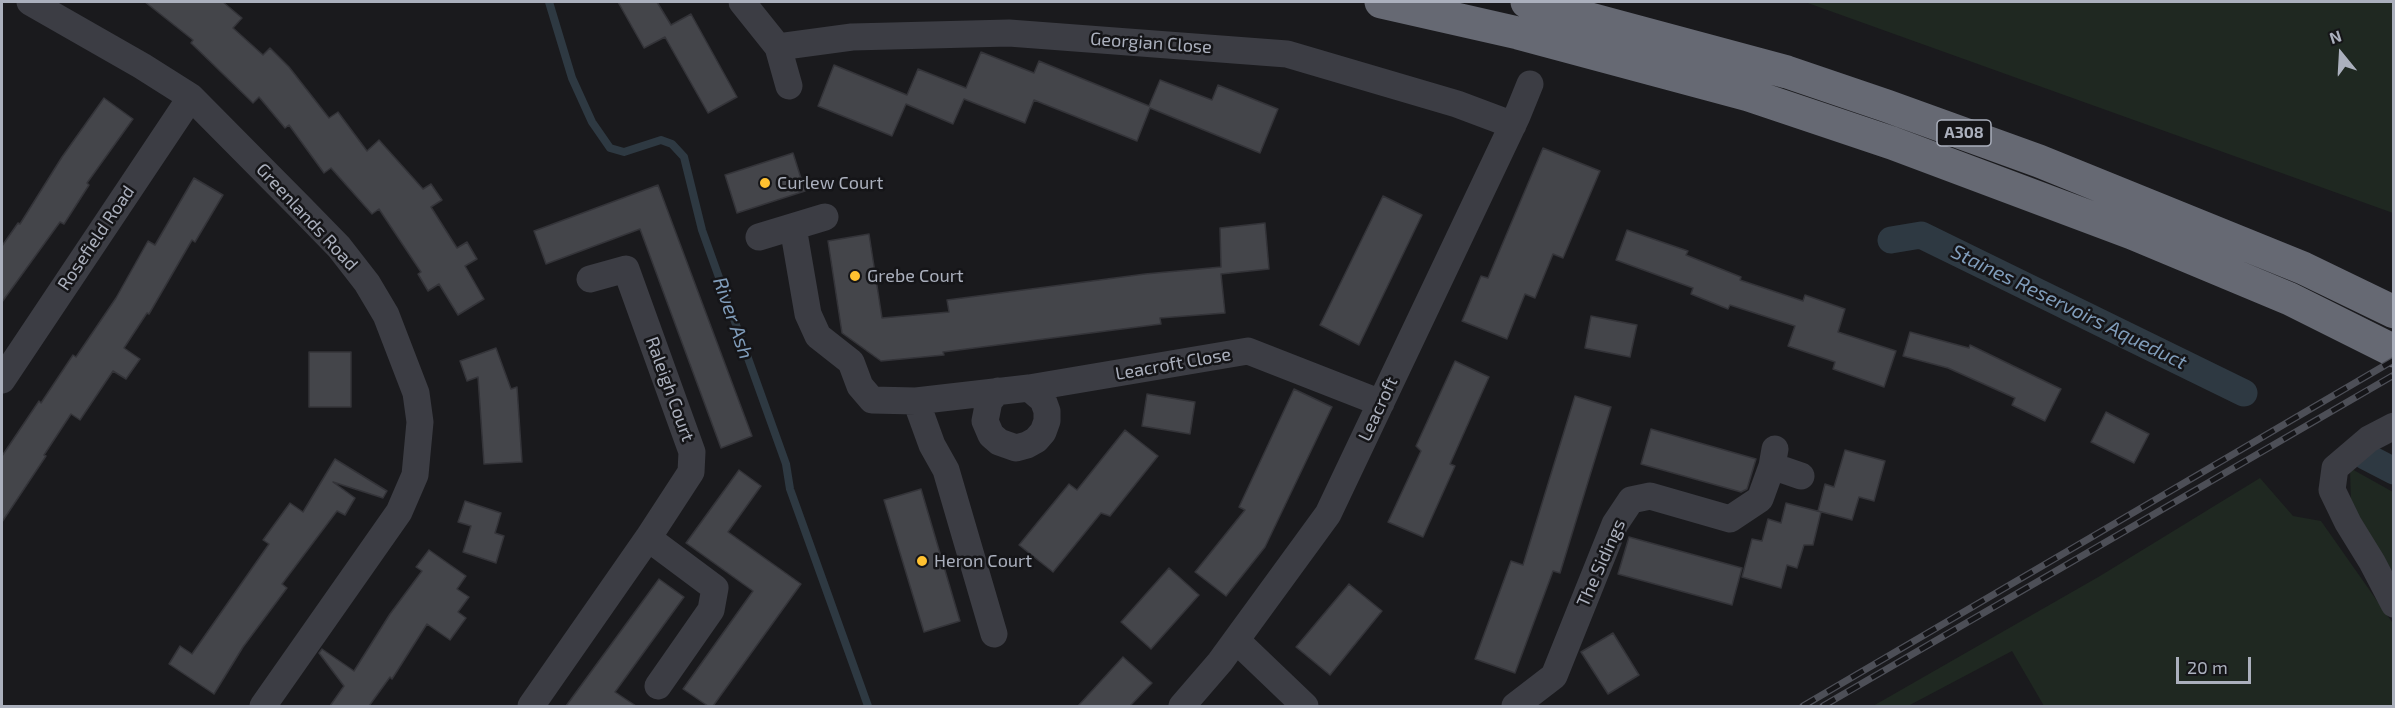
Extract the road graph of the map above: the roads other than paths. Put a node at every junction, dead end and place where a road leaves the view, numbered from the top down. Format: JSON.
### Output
{"nodes":[{"id":1,"x":30,"y":2,"type":"edge"},
{"id":2,"x":742,"y":2,"type":"edge"},
{"id":3,"x":1381,"y":2,"type":"edge"},
{"id":4,"x":1528,"y":2,"type":"edge"},
{"id":5,"x":778,"y":47,"type":"junction"},
{"id":6,"x":1530,"y":84,"type":"dead end"},
{"id":7,"x":789,"y":86,"type":"dead end"},
{"id":8,"x":192,"y":97,"type":"junction"},
{"id":9,"x":1513,"y":125,"type":"junction"},
{"id":10,"x":825,"y":217,"type":"dead end"},
{"id":11,"x":793,"y":227,"type":"junction"},
{"id":12,"x":759,"y":237,"type":"dead end"},
{"id":13,"x":590,"y":279,"type":"dead end"},
{"id":14,"x":2394,"y":312,"type":"edge"},
{"id":15,"x":2394,"y":351,"type":"edge"},
{"id":16,"x":2,"y":380,"type":"edge"},
{"id":17,"x":1029,"y":388,"type":"junction"},
{"id":18,"x":998,"y":391,"type":"junction"},
{"id":19,"x":916,"y":401,"type":"junction"},
{"id":20,"x":1381,"y":403,"type":"junction"},
{"id":21,"x":2394,"y":426,"type":"edge"},
{"id":22,"x":1802,"y":476,"type":"dead end"},
{"id":23,"x":648,"y":538,"type":"junction"},
{"id":24,"x":2394,"y":604,"type":"edge"},
{"id":25,"x":994,"y":634,"type":"dead end"},
{"id":26,"x":1236,"y":640,"type":"junction"},
{"id":27,"x":658,"y":686,"type":"dead end"},
{"id":28,"x":263,"y":706,"type":"edge"},
{"id":29,"x":531,"y":706,"type":"edge"},
{"id":30,"x":1182,"y":706,"type":"edge"},
{"id":31,"x":1305,"y":706,"type":"edge"},
{"id":32,"x":1515,"y":706,"type":"edge"}],
"edges":[{"from":1,"to":8,"type":"street","name":"Greenlands Road"},
{"from":2,"to":5,"type":"street"},
{"from":3,"to":15,"type":"highway","number":"A308"},
{"from":4,"to":14,"type":"highway","number":"A308"},
{"from":5,"to":7,"type":"street"},
{"from":5,"to":9,"type":"street","name":"Georgian Close"},
{"from":6,"to":9,"type":"street","name":"Leacroft"},
{"from":8,"to":16,"type":"street","name":"Rosefield Road"},
{"from":8,"to":28,"type":"street","name":"Greenlands Road"},
{"from":9,"to":20,"type":"street","name":"Leacroft"},
{"from":10,"to":11,"type":"street"},
{"from":11,"to":12,"type":"street"},
{"from":11,"to":19,"type":"street","name":"Leacroft Close"},
{"from":13,"to":23,"type":"street","name":"Raleigh Court"},
{"from":17,"to":18,"type":"street","name":"Leacroft Close"},
{"from":17,"to":18,"type":"street"},
{"from":17,"to":20,"type":"street","name":"Leacroft Close"},
{"from":18,"to":19,"type":"street","name":"Leacroft Close"},
{"from":19,"to":25,"type":"street"},
{"from":20,"to":26,"type":"street","name":"Leacroft"},
{"from":21,"to":24,"type":"street"},
{"from":22,"to":32,"type":"street","name":"The Sidings"},
{"from":23,"to":27,"type":"street"},
{"from":23,"to":29,"type":"street","name":"Raleigh Court"},
{"from":26,"to":30,"type":"street","name":"Leacroft"},
{"from":26,"to":31,"type":"street"}]}
